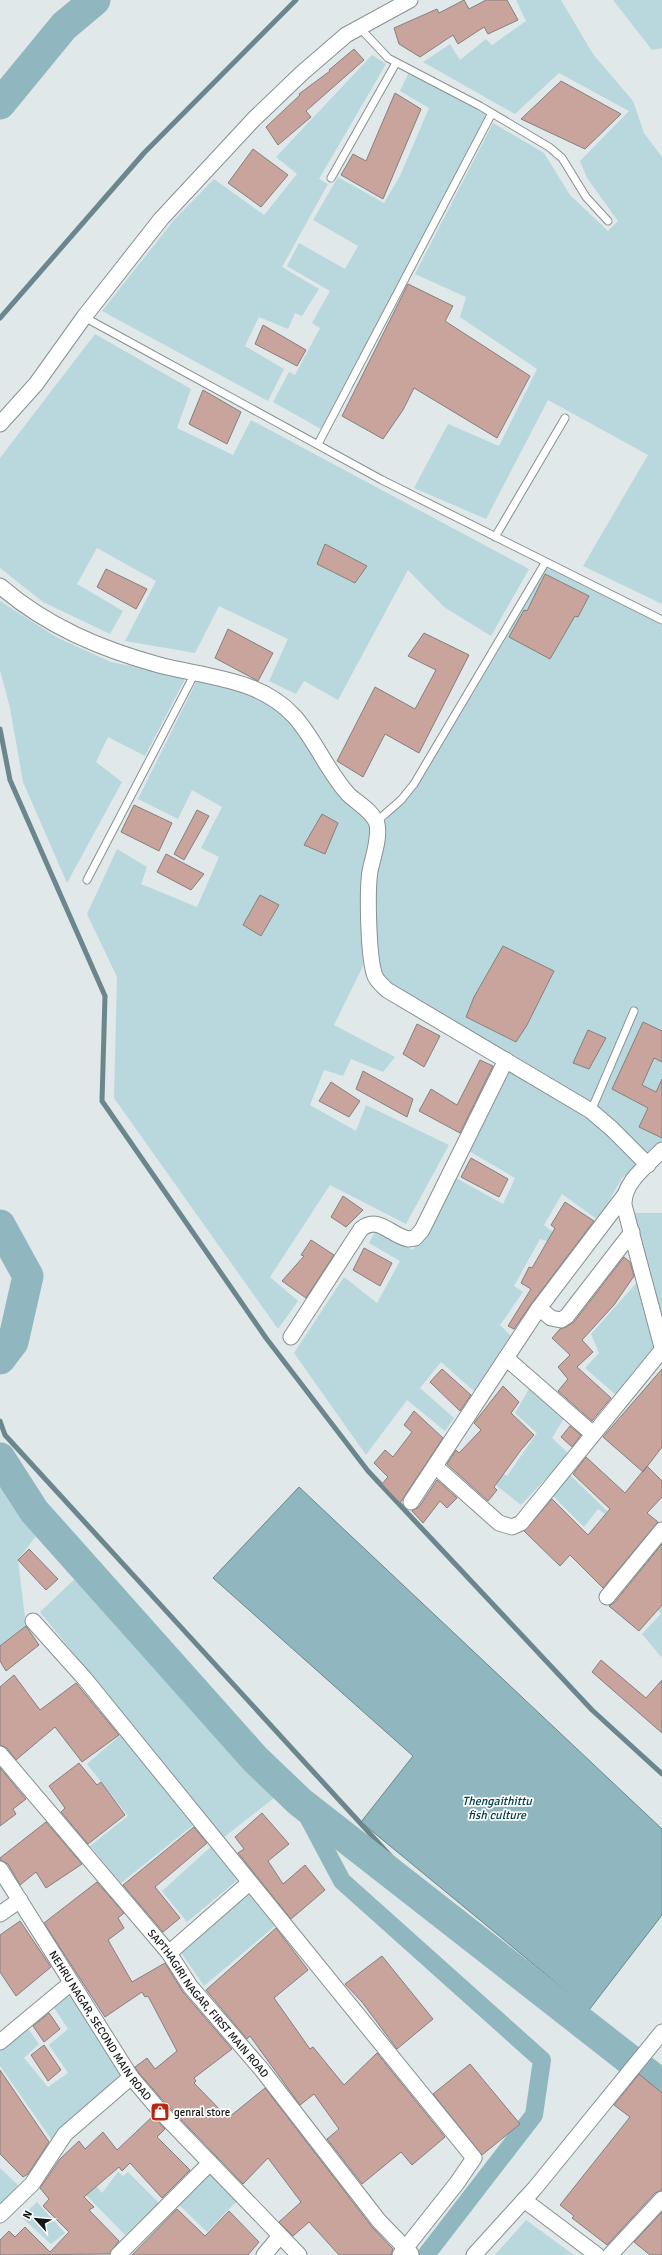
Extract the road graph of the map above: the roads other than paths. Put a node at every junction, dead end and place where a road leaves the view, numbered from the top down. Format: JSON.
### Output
{"nodes":[{"id":1,"x":410,"y":0,"type":"edge"},
{"id":2,"x":359,"y":26,"type":"junction"},
{"id":3,"x":396,"y":63,"type":"junction"},
{"id":4,"x":492,"y":113,"type":"junction"},
{"id":5,"x":331,"y":178,"type":"dead end"},
{"id":6,"x":608,"y":221,"type":"dead end"},
{"id":7,"x":84,"y":317,"type":"junction"},
{"id":8,"x":565,"y":418,"type":"dead end"},
{"id":9,"x":0,"y":424,"type":"edge"},
{"id":10,"x":318,"y":444,"type":"junction"},
{"id":11,"x":495,"y":537,"type":"junction"},
{"id":12,"x":544,"y":562,"type":"junction"},
{"id":13,"x":0,"y":586,"type":"edge"},
{"id":14,"x":662,"y":620,"type":"edge"},
{"id":15,"x":195,"y":673,"type":"junction"},
{"id":16,"x":376,"y":822,"type":"junction"},
{"id":17,"x":87,"y":880,"type":"dead end"},
{"id":18,"x":634,"y":1011,"type":"dead end"},
{"id":19,"x":506,"y":1060,"type":"junction"},
{"id":20,"x":590,"y":1111,"type":"junction"},
{"id":21,"x":662,"y":1150,"type":"edge"},
{"id":22,"x":648,"y":1165,"type":"junction"},
{"id":23,"x":624,"y":1196,"type":"junction"},
{"id":24,"x":632,"y":1232,"type":"junction"},
{"id":25,"x":539,"y":1308,"type":"junction"},
{"id":26,"x":291,"y":1337,"type":"dead end"},
{"id":27,"x":662,"y":1347,"type":"edge"},
{"id":28,"x":662,"y":1350,"type":"edge"},
{"id":29,"x":506,"y":1358,"type":"junction"},
{"id":30,"x":593,"y":1434,"type":"junction"},
{"id":31,"x":435,"y":1466,"type":"junction"},
{"id":32,"x":411,"y":1502,"type":"dead end"},
{"id":33,"x":662,"y":1530,"type":"edge"},
{"id":34,"x":607,"y":1597,"type":"dead end"},
{"id":35,"x":33,"y":1621,"type":"dead end"},
{"id":36,"x":0,"y":1754,"type":"edge"},
{"id":37,"x":0,"y":1869,"type":"edge"},
{"id":38,"x":249,"y":1883,"type":"junction"},
{"id":39,"x":20,"y":1900,"type":"junction"},
{"id":40,"x":0,"y":1914,"type":"edge"},
{"id":41,"x":169,"y":1953,"type":"junction"},
{"id":42,"x":71,"y":1983,"type":"junction"},
{"id":43,"x":662,"y":2032,"type":"edge"},
{"id":44,"x":0,"y":2042,"type":"edge"},
{"id":45,"x":131,"y":2078,"type":"junction"},
{"id":46,"x":210,"y":2163,"type":"junction"},
{"id":47,"x":662,"y":2199,"type":"edge"},
{"id":48,"x":524,"y":2200,"type":"junction"},
{"id":49,"x":0,"y":2215,"type":"edge"},
{"id":50,"x":280,"y":2236,"type":"junction"},
{"id":51,"x":406,"y":2252,"type":"edge"},
{"id":52,"x":118,"y":2255,"type":"edge"},
{"id":53,"x":264,"y":2255,"type":"edge"},
{"id":54,"x":299,"y":2255,"type":"edge"},
{"id":55,"x":474,"y":2255,"type":"edge"},
{"id":56,"x":597,"y":2255,"type":"edge"},
{"id":57,"x":610,"y":2255,"type":"edge"}],
"edges":[{"from":1,"to":2,"type":"street"},
{"from":2,"to":3,"type":"lane"},
{"from":2,"to":7,"type":"street"},
{"from":3,"to":4,"type":"lane"},
{"from":3,"to":5,"type":"lane"},
{"from":4,"to":6,"type":"lane"},
{"from":4,"to":10,"type":"lane"},
{"from":7,"to":9,"type":"street"},
{"from":7,"to":10,"type":"lane"},
{"from":8,"to":11,"type":"lane"},
{"from":10,"to":11,"type":"lane"},
{"from":11,"to":12,"type":"lane"},
{"from":12,"to":14,"type":"lane"},
{"from":12,"to":16,"type":"lane"},
{"from":13,"to":15,"type":"street"},
{"from":15,"to":16,"type":"street"},
{"from":15,"to":17,"type":"lane"},
{"from":16,"to":19,"type":"street"},
{"from":18,"to":20,"type":"lane"},
{"from":19,"to":20,"type":"street"},
{"from":19,"to":26,"type":"street"},
{"from":20,"to":22,"type":"street"},
{"from":21,"to":22,"type":"street"},
{"from":22,"to":23,"type":"street"},
{"from":23,"to":24,"type":"street"},
{"from":23,"to":25,"type":"street"},
{"from":24,"to":25,"type":"street"},
{"from":24,"to":27,"type":"street"},
{"from":25,"to":29,"type":"street"},
{"from":28,"to":30,"type":"street"},
{"from":29,"to":30,"type":"street"},
{"from":29,"to":31,"type":"street"},
{"from":30,"to":31,"type":"street"},
{"from":31,"to":32,"type":"street"},
{"from":33,"to":34,"type":"street"},
{"from":35,"to":38,"type":"street"},
{"from":36,"to":41,"type":"street","name":"SAPTHAGIRI NAGAR, FIRST MAIN ROAD"},
{"from":37,"to":39,"type":"street","name":"NEHRU NAGAR, SECOND MAIN ROAD"},
{"from":38,"to":41,"type":"street"},
{"from":38,"to":51,"type":"street"},
{"from":39,"to":40,"type":"street"},
{"from":39,"to":42,"type":"street","name":"NEHRU NAGAR, SECOND MAIN ROAD"},
{"from":41,"to":51,"type":"street","name":"SAPTHAGIRI NAGAR, FIRST MAIN ROAD"},
{"from":42,"to":44,"type":"street"},
{"from":42,"to":45,"type":"street","name":"NEHRU NAGAR, SECOND MAIN ROAD"},
{"from":43,"to":48,"type":"street"},
{"from":45,"to":46,"type":"street","name":"NEHRU NAGAR, SECOND MAIN ROAD"},
{"from":45,"to":49,"type":"street"},
{"from":46,"to":50,"type":"street","name":"NEHRU NAGAR, SECOND MAIN ROAD"},
{"from":46,"to":52,"type":"street"},
{"from":47,"to":57,"type":"street"},
{"from":48,"to":55,"type":"street"},
{"from":48,"to":56,"type":"street"},
{"from":50,"to":53,"type":"street"},
{"from":50,"to":54,"type":"street","name":"NEHRU NAGAR, SECOND MAIN ROAD"}]}
